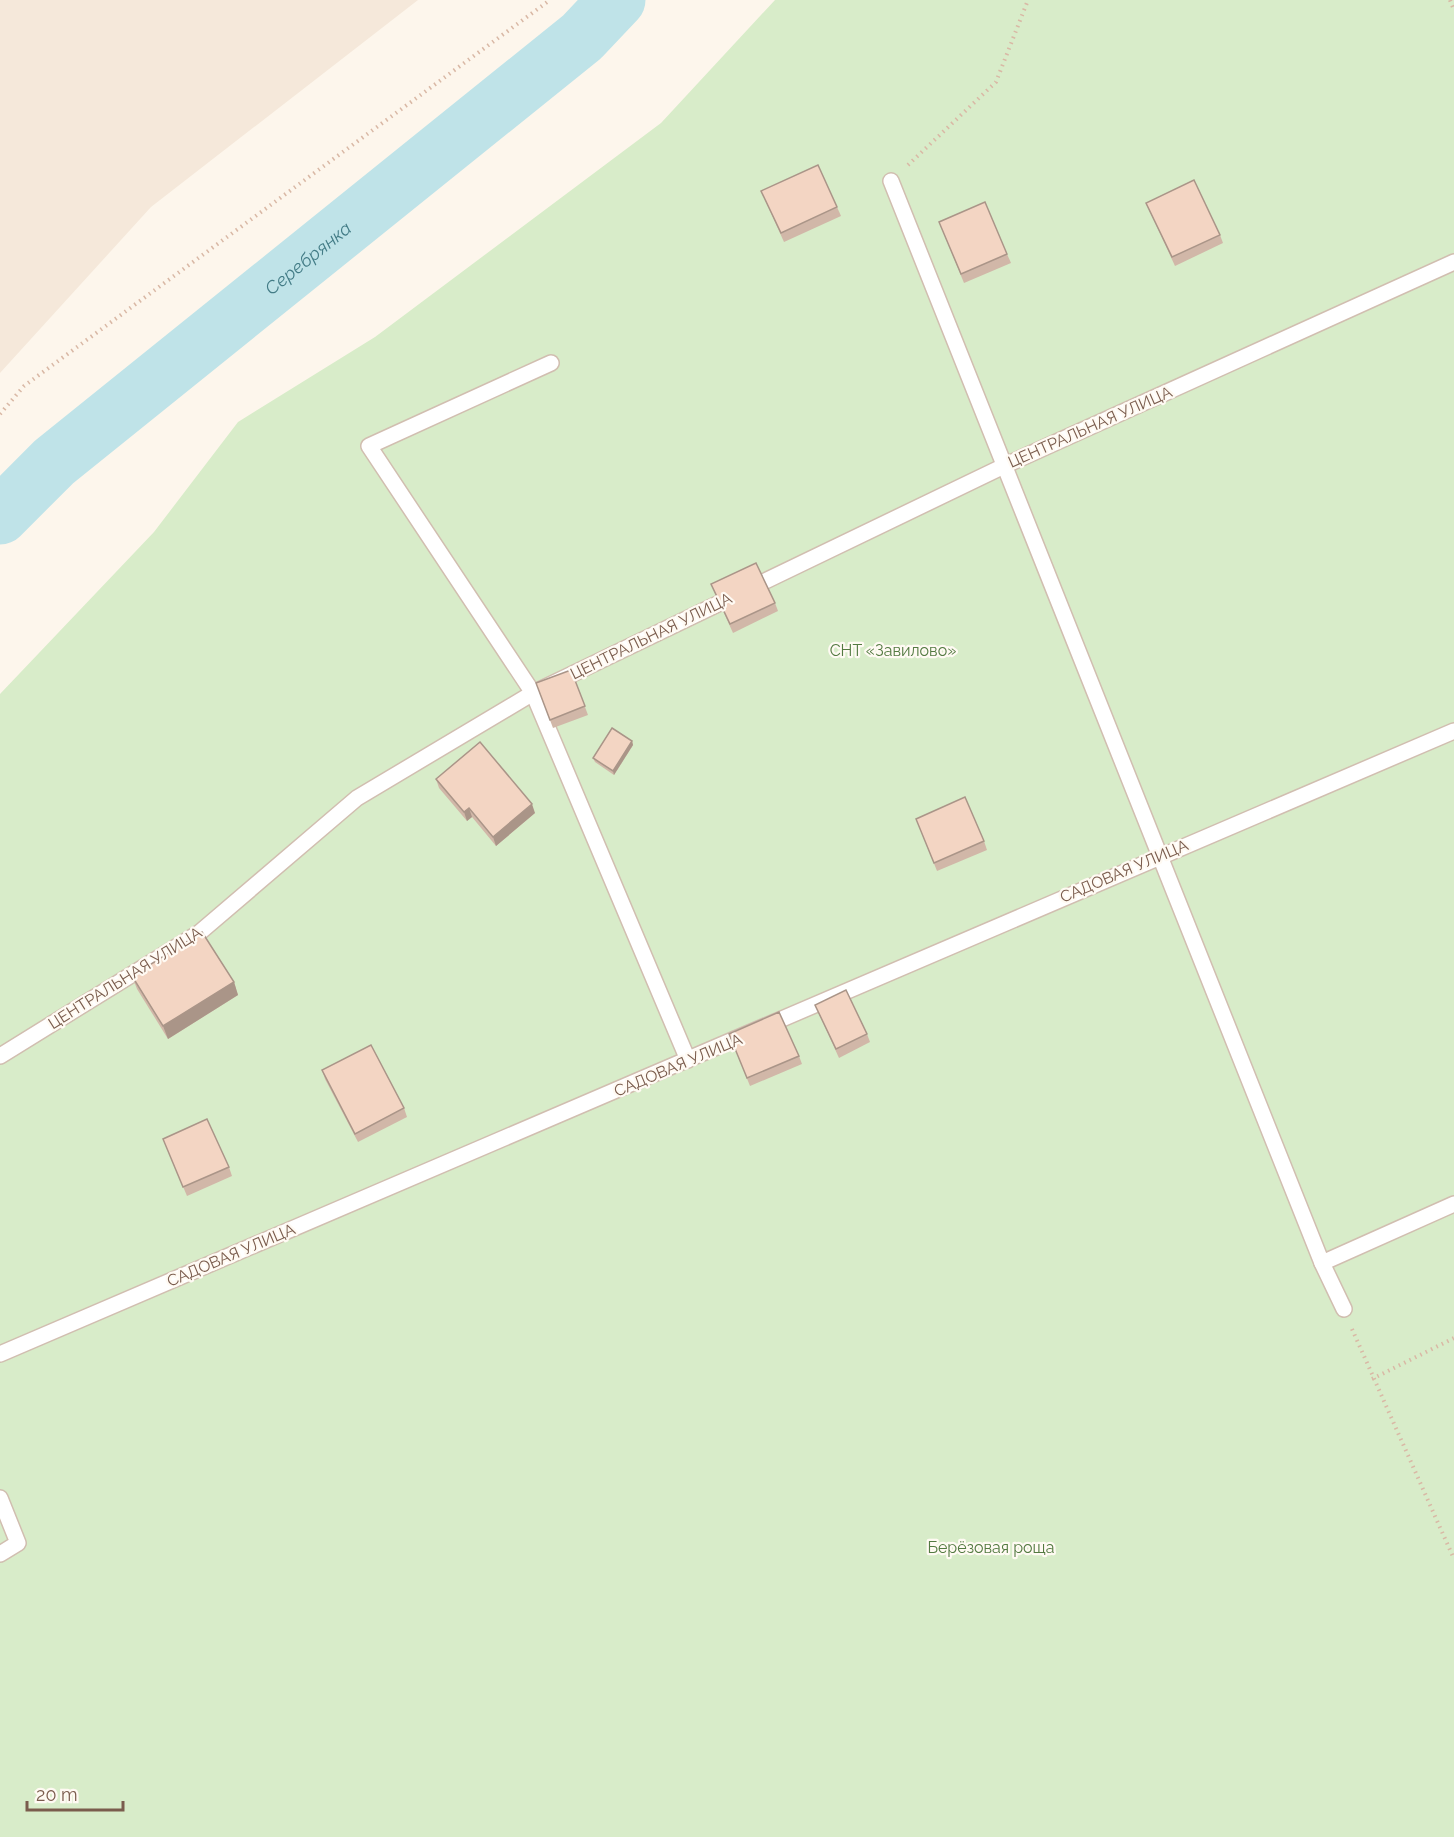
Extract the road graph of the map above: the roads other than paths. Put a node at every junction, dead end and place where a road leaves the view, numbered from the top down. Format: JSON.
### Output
{"nodes":[{"id":1,"x":891,"y":181,"type":"road end"},
{"id":2,"x":1454,"y":262,"type":"edge"},
{"id":3,"x":551,"y":363,"type":"dead end"},
{"id":4,"x":1006,"y":465,"type":"junction"},
{"id":5,"x":533,"y":693,"type":"junction"},
{"id":6,"x":1454,"y":731,"type":"edge"},
{"id":7,"x":1161,"y":855,"type":"junction"},
{"id":8,"x":0,"y":1056,"type":"edge"},
{"id":9,"x":688,"y":1059,"type":"junction"},
{"id":10,"x":1454,"y":1204,"type":"edge"},
{"id":11,"x":1322,"y":1263,"type":"junction"},
{"id":12,"x":1344,"y":1309,"type":"road end"},
{"id":13,"x":0,"y":1354,"type":"edge"},
{"id":14,"x":0,"y":1498,"type":"edge"},
{"id":15,"x":0,"y":1554,"type":"edge"}],
"edges":[{"from":1,"to":4,"type":"lane"},
{"from":2,"to":4,"type":"lane","name":"ЦЕНТРАЛЬНАЯ УЛИЦА"},
{"from":3,"to":5,"type":"lane"},
{"from":4,"to":5,"type":"lane","name":"ЦЕНТРАЛЬНАЯ УЛИЦА"},
{"from":4,"to":7,"type":"lane"},
{"from":5,"to":8,"type":"lane","name":"ЦЕНТРАЛЬНАЯ УЛИЦА"},
{"from":5,"to":9,"type":"lane"},
{"from":6,"to":7,"type":"lane","name":"САДОВАЯ УЛИЦА"},
{"from":7,"to":9,"type":"lane","name":"САДОВАЯ УЛИЦА"},
{"from":7,"to":11,"type":"lane"},
{"from":9,"to":13,"type":"lane","name":"САДОВАЯ УЛИЦА"},
{"from":10,"to":11,"type":"lane"},
{"from":11,"to":12,"type":"lane"},
{"from":14,"to":15,"type":"lane"}]}
